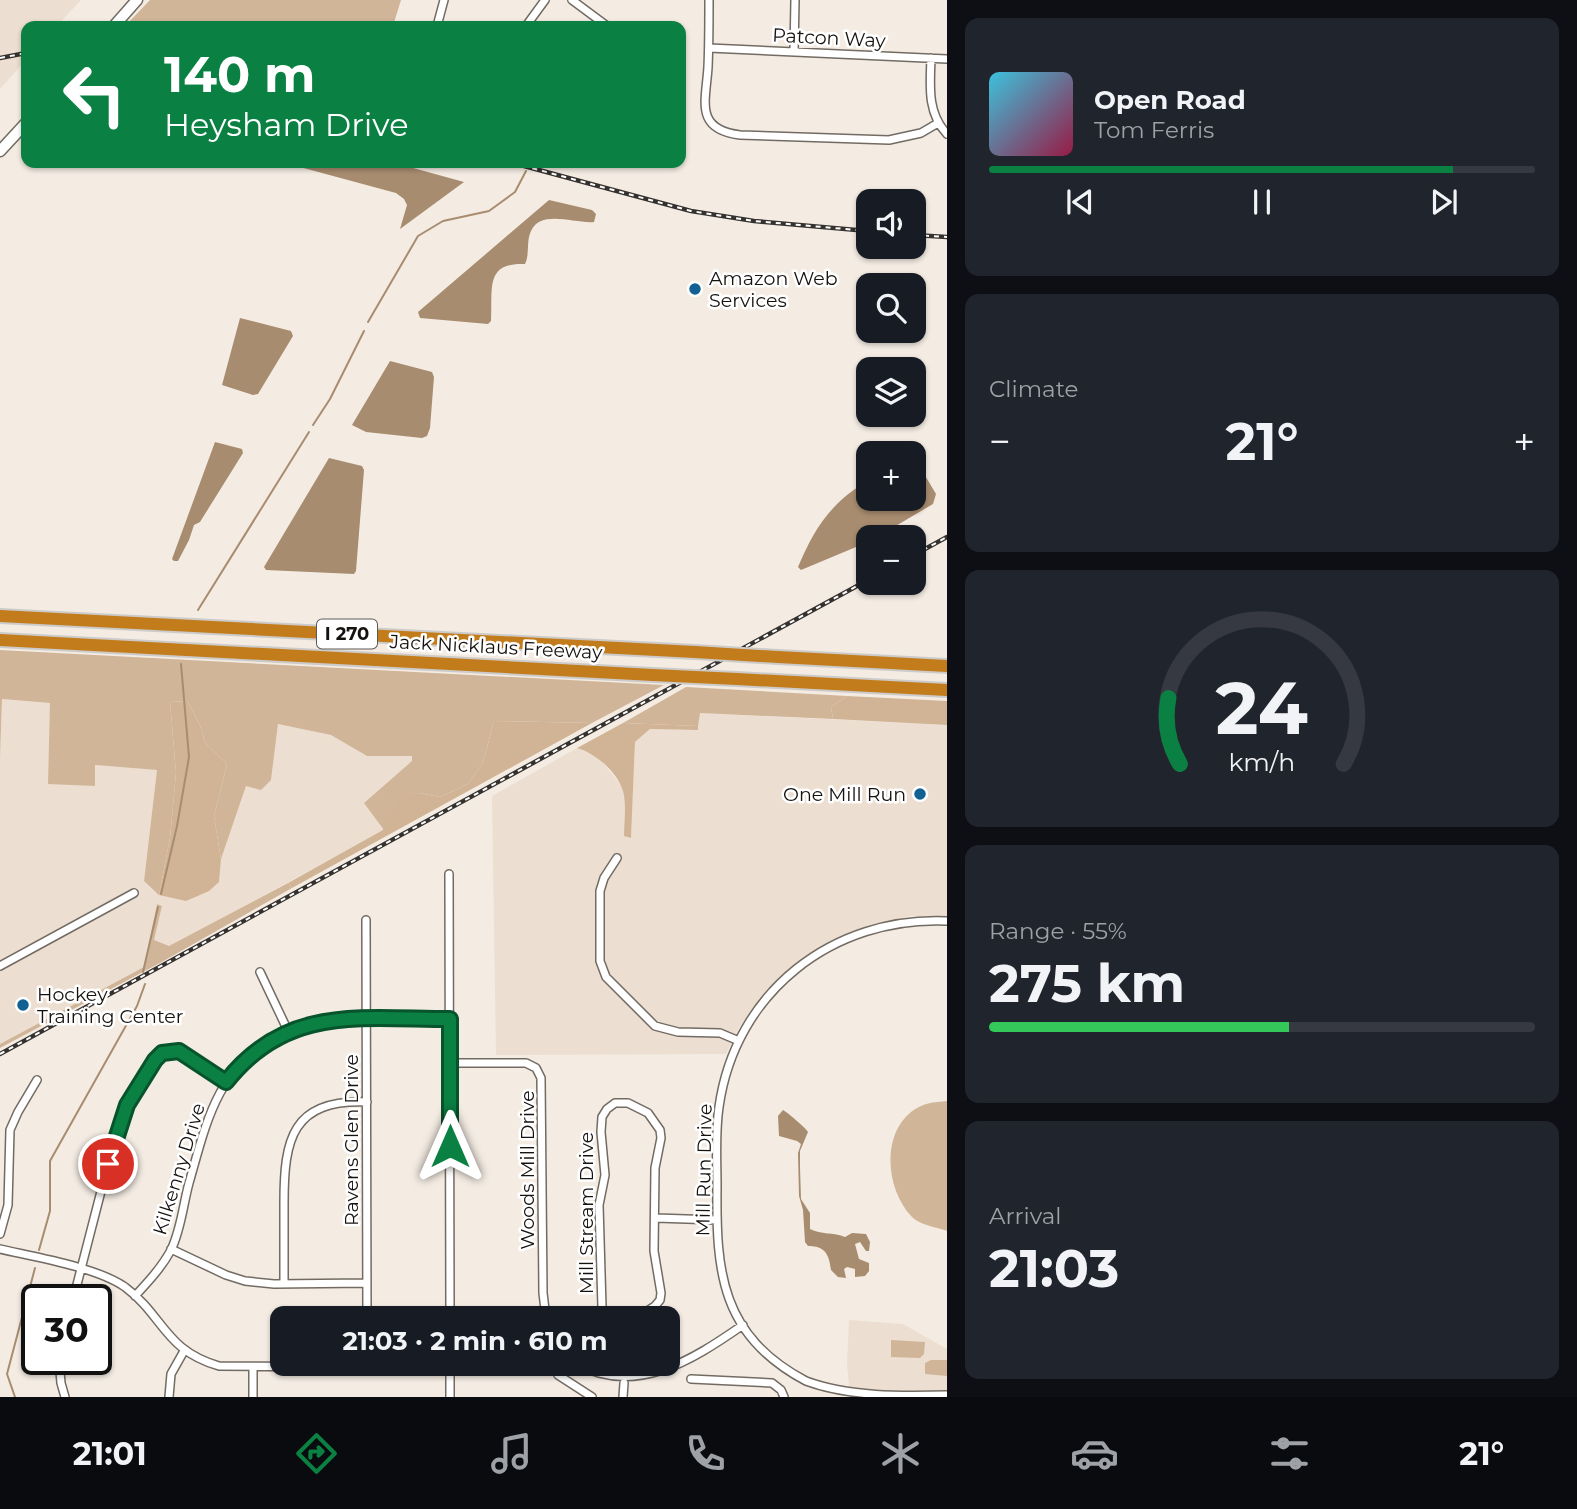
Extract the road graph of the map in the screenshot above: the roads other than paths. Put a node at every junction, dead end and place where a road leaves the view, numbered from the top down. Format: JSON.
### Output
{"nodes":[{"id":1,"x":137,"y":0,"type":"edge"},
{"id":2,"x":444,"y":0,"type":"edge"},
{"id":3,"x":545,"y":0,"type":"edge"},
{"id":4,"x":572,"y":0,"type":"edge"},
{"id":5,"x":709,"y":0,"type":"edge"},
{"id":6,"x":796,"y":0,"type":"edge"},
{"id":7,"x":118,"y":21,"type":"edge"},
{"id":8,"x":438,"y":21,"type":"edge"},
{"id":9,"x":530,"y":21,"type":"edge"},
{"id":10,"x":600,"y":21,"type":"edge"},
{"id":11,"x":709,"y":48,"type":"junction"},
{"id":12,"x":794,"y":52,"type":"junction"},
{"id":13,"x":931,"y":58,"type":"junction"},
{"id":14,"x":947,"y":59,"type":"edge"},
{"id":15,"x":938,"y":123,"type":"junction"},
{"id":16,"x":21,"y":128,"type":"edge"},
{"id":17,"x":947,"y":134,"type":"edge"},
{"id":18,"x":0,"y":151,"type":"edge"},
{"id":19,"x":0,"y":616,"type":"edge"},
{"id":20,"x":0,"y":640,"type":"edge"},
{"id":21,"x":947,"y":666,"type":"edge"},
{"id":22,"x":947,"y":690,"type":"edge"},
{"id":23,"x":617,"y":858,"type":"dead end"},
{"id":24,"x":449,"y":874,"type":"dead end"},
{"id":25,"x":134,"y":893,"type":"dead end"},
{"id":26,"x":366,"y":920,"type":"dead end"},
{"id":27,"x":947,"y":921,"type":"edge"},
{"id":28,"x":0,"y":966,"type":"edge"},
{"id":29,"x":260,"y":972,"type":"dead end"},
{"id":30,"x":367,"y":1019,"type":"junction"},
{"id":31,"x":450,"y":1019,"type":"junction"},
{"id":32,"x":288,"y":1031,"type":"junction"},
{"id":33,"x":739,"y":1041,"type":"junction"},
{"id":34,"x":450,"y":1063,"type":"junction"},
{"id":35,"x":37,"y":1080,"type":"dead end"},
{"id":36,"x":226,"y":1082,"type":"junction"},
{"id":37,"x":367,"y":1102,"type":"junction"},
{"id":38,"x":656,"y":1218,"type":"junction"},
{"id":39,"x":717,"y":1220,"type":"junction"},
{"id":40,"x":0,"y":1234,"type":"edge"},
{"id":41,"x":0,"y":1249,"type":"edge"},
{"id":42,"x":171,"y":1250,"type":"junction"},
{"id":43,"x":81,"y":1270,"type":"junction"},
{"id":44,"x":284,"y":1283,"type":"junction"},
{"id":45,"x":367,"y":1283,"type":"junction"},
{"id":46,"x":77,"y":1284,"type":"edge"},
{"id":47,"x":135,"y":1296,"type":"junction"},
{"id":48,"x":367,"y":1306,"type":"edge"},
{"id":49,"x":450,"y":1306,"type":"edge"},
{"id":50,"x":545,"y":1306,"type":"edge"},
{"id":51,"x":602,"y":1306,"type":"edge"},
{"id":52,"x":652,"y":1306,"type":"edge"},
{"id":53,"x":743,"y":1325,"type":"junction"},
{"id":54,"x":184,"y":1351,"type":"junction"},
{"id":55,"x":253,"y":1368,"type":"junction"},
{"id":56,"x":270,"y":1368,"type":"edge"},
{"id":57,"x":61,"y":1375,"type":"edge"},
{"id":58,"x":450,"y":1376,"type":"edge"},
{"id":59,"x":560,"y":1376,"type":"edge"},
{"id":60,"x":596,"y":1376,"type":"edge"},
{"id":61,"x":691,"y":1379,"type":"dead end"},
{"id":62,"x":624,"y":1383,"type":"junction"},
{"id":63,"x":843,"y":1395,"type":"edge"},
{"id":64,"x":947,"y":1395,"type":"edge"},
{"id":65,"x":65,"y":1397,"type":"edge"},
{"id":66,"x":169,"y":1397,"type":"edge"},
{"id":67,"x":253,"y":1397,"type":"edge"},
{"id":68,"x":450,"y":1397,"type":"edge"},
{"id":69,"x":592,"y":1397,"type":"edge"},
{"id":70,"x":623,"y":1397,"type":"edge"},
{"id":71,"x":784,"y":1397,"type":"edge"},
{"id":72,"x":868,"y":1397,"type":"edge"}],
"edges":[{"from":1,"to":7,"type":"main road"},
{"from":2,"to":8,"type":"street"},
{"from":3,"to":9,"type":"street"},
{"from":4,"to":10,"type":"street"},
{"from":5,"to":11,"type":"street"},
{"from":6,"to":12,"type":"street"},
{"from":11,"to":12,"type":"street","name":"Patcon Way"},
{"from":11,"to":15,"type":"street"},
{"from":12,"to":13,"type":"street","name":"Patcon Way"},
{"from":13,"to":14,"type":"street","name":"Patcon Way"},
{"from":13,"to":15,"type":"street"},
{"from":15,"to":17,"type":"street"},
{"from":16,"to":18,"type":"main road"},
{"from":19,"to":21,"type":"highway","name":"Jack Nicklaus Freeway","number":"I 270","bridge":true},
{"from":20,"to":22,"type":"highway","name":"Jack Nicklaus Freeway","number":"I 270","bridge":true},
{"from":23,"to":33,"type":"street"},
{"from":24,"to":31,"type":"street"},
{"from":25,"to":28,"type":"street"},
{"from":26,"to":30,"type":"street","name":"Ravens Glen Drive"},
{"from":27,"to":33,"type":"street","name":"Mill Run Drive"},
{"from":29,"to":32,"type":"street"},
{"from":30,"to":31,"type":"street","name":"Kilkenny Drive"},
{"from":30,"to":32,"type":"street","name":"Kilkenny Drive"},
{"from":30,"to":37,"type":"street","name":"Ravens Glen Drive"},
{"from":31,"to":34,"type":"street"},
{"from":32,"to":36,"type":"street","name":"Kilkenny Drive"},
{"from":33,"to":39,"type":"street","name":"Mill Run Drive"},
{"from":34,"to":49,"type":"street"},
{"from":34,"to":50,"type":"street","name":"Woods Mill Drive"},
{"from":35,"to":40,"type":"street"},
{"from":36,"to":42,"type":"street","name":"Kilkenny Drive"},
{"from":36,"to":43,"type":"street"},
{"from":37,"to":44,"type":"street"},
{"from":37,"to":45,"type":"street","name":"Ravens Glen Drive"},
{"from":38,"to":39,"type":"street"},
{"from":38,"to":51,"type":"street","name":"Mill Stream Drive"},
{"from":38,"to":52,"type":"street"},
{"from":39,"to":53,"type":"street","name":"Mill Run Drive"},
{"from":41,"to":43,"type":"street"},
{"from":42,"to":44,"type":"street"},
{"from":42,"to":47,"type":"street","name":"Kilkenny Drive"},
{"from":43,"to":46,"type":"street"},
{"from":43,"to":47,"type":"street"},
{"from":44,"to":45,"type":"street"},
{"from":45,"to":48,"type":"street","name":"Ravens Glen Drive"},
{"from":47,"to":54,"type":"street"},
{"from":53,"to":62,"type":"street"},
{"from":53,"to":63,"type":"street","name":"Mill Run Drive"},
{"from":54,"to":55,"type":"street"},
{"from":54,"to":66,"type":"street"},
{"from":55,"to":56,"type":"street"},
{"from":55,"to":67,"type":"street"},
{"from":57,"to":65,"type":"street"},
{"from":58,"to":68,"type":"street"},
{"from":59,"to":69,"type":"street"},
{"from":60,"to":62,"type":"street"},
{"from":61,"to":71,"type":"street"},
{"from":62,"to":70,"type":"street"},
{"from":63,"to":72,"type":"street","name":"Mill Run Drive"},
{"from":64,"to":72,"type":"street","name":"Mill Run Drive"}]}
